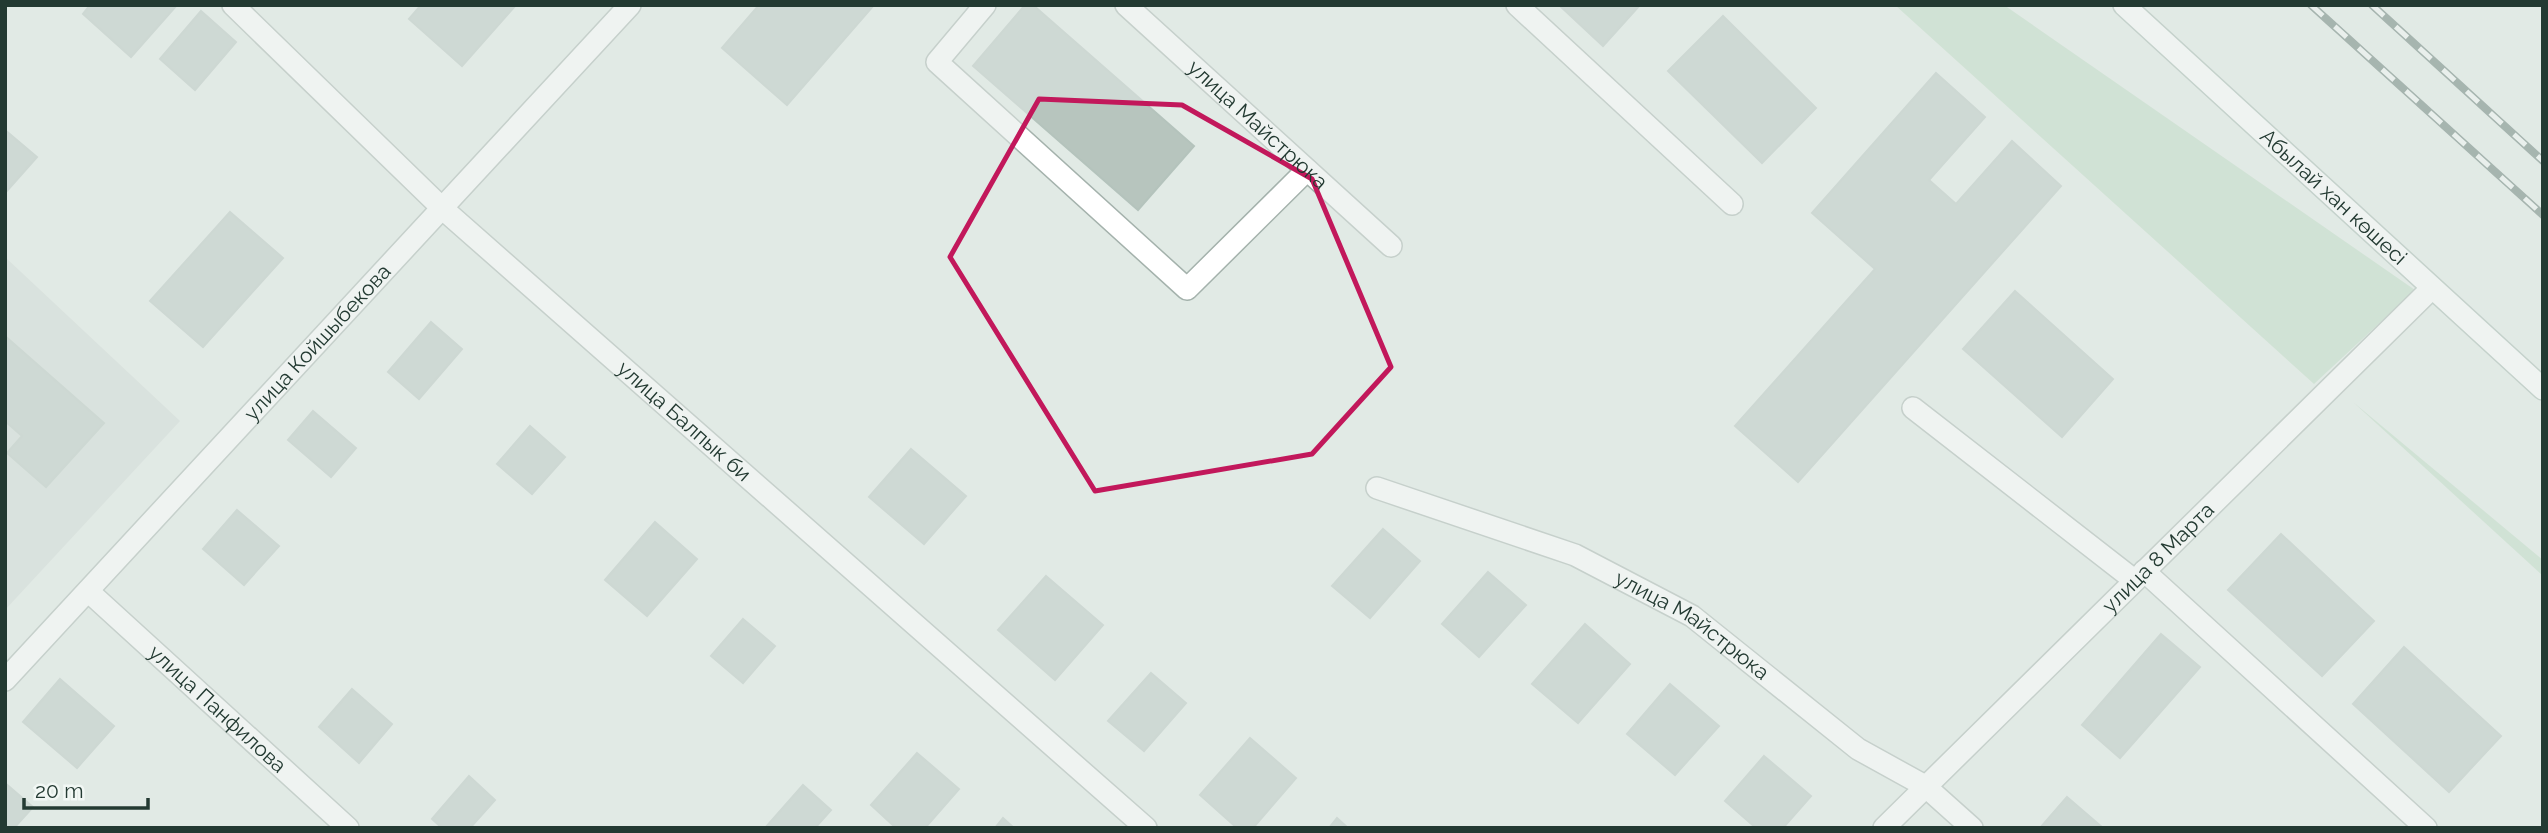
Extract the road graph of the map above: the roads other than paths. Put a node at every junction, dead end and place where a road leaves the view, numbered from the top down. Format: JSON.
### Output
{"nodes":[{"id":1,"x":233,"y":5,"type":"edge"},
{"id":2,"x":630,"y":5,"type":"edge"},
{"id":3,"x":985,"y":5,"type":"edge"},
{"id":4,"x":1126,"y":5,"type":"edge"},
{"id":5,"x":1517,"y":5,"type":"edge"},
{"id":6,"x":2124,"y":5,"type":"edge"},
{"id":7,"x":1307,"y":170,"type":"junction"},
{"id":8,"x":1732,"y":204,"type":"dead end"},
{"id":9,"x":443,"y":209,"type":"junction"},
{"id":10,"x":1391,"y":246,"type":"dead end"},
{"id":11,"x":2432,"y":288,"type":"junction"},
{"id":12,"x":2543,"y":389,"type":"edge"},
{"id":13,"x":1913,"y":408,"type":"dead end"},
{"id":14,"x":1377,"y":488,"type":"dead end"},
{"id":15,"x":2139,"y":575,"type":"junction"},
{"id":16,"x":88,"y":591,"type":"junction"},
{"id":17,"x":5,"y":680,"type":"edge"},
{"id":18,"x":1925,"y":786,"type":"junction"},
{"id":19,"x":348,"y":828,"type":"edge"},
{"id":20,"x":1146,"y":828,"type":"edge"},
{"id":21,"x":1884,"y":828,"type":"edge"},
{"id":22,"x":1972,"y":828,"type":"edge"},
{"id":23,"x":2426,"y":828,"type":"edge"}],
"edges":[{"from":1,"to":9,"type":"street","name":"улица Балпык би"},
{"from":2,"to":9,"type":"street","name":"улица Койшыбекова"},
{"from":3,"to":7,"type":"street"},
{"from":4,"to":7,"type":"street","name":"улица Майстрюка"},
{"from":5,"to":8,"type":"street"},
{"from":6,"to":11,"type":"street","name":"Абылай хан көшесі"},
{"from":7,"to":10,"type":"street","name":"улица Майстрюка"},
{"from":9,"to":16,"type":"street","name":"улица Койшыбекова"},
{"from":9,"to":20,"type":"street","name":"улица Балпык би"},
{"from":11,"to":12,"type":"street","name":"Абылай хан көшесі"},
{"from":11,"to":15,"type":"street","name":"улица 8 Марта"},
{"from":13,"to":15,"type":"street"},
{"from":14,"to":18,"type":"street","name":"улица Майстрюка"},
{"from":15,"to":18,"type":"street","name":"улица 8 Марта"},
{"from":15,"to":23,"type":"street"},
{"from":16,"to":17,"type":"street","name":"улица Койшыбекова"},
{"from":16,"to":19,"type":"street","name":"улица Панфилова"},
{"from":18,"to":21,"type":"street","name":"улица 8 Марта"},
{"from":18,"to":22,"type":"street","name":"улица Майстрюка"}]}
